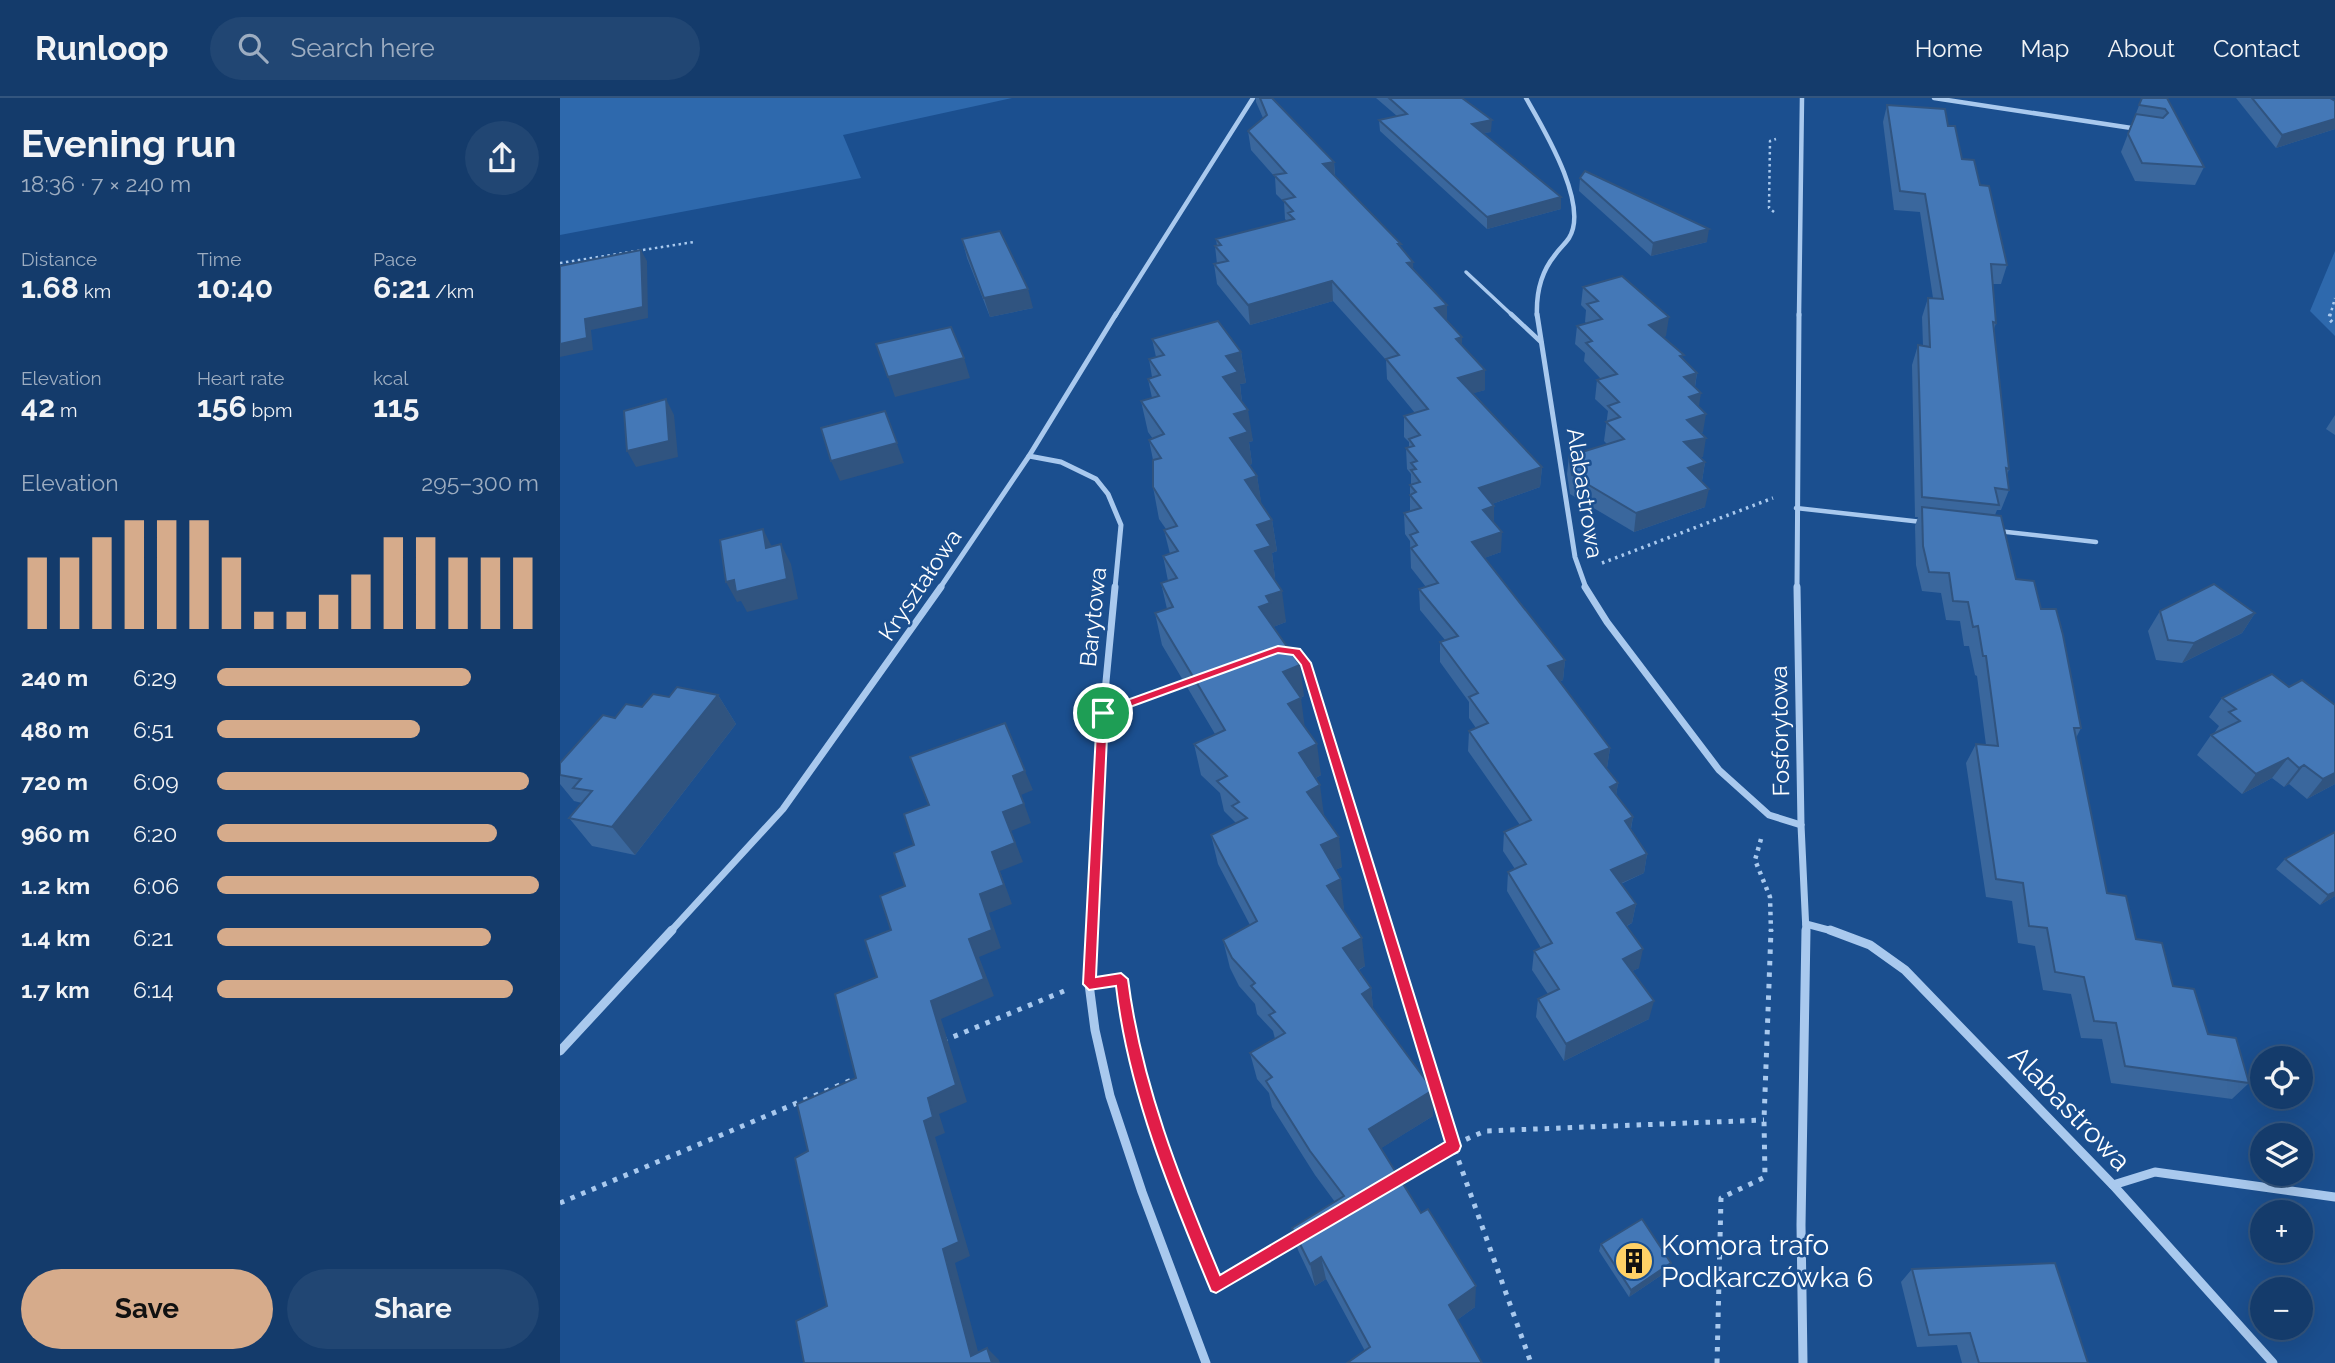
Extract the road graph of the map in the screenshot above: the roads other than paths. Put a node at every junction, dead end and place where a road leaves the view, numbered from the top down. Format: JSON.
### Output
{"nodes":[{"id":1,"x":1253,"y":98,"type":"edge"},
{"id":2,"x":1526,"y":98,"type":"edge"},
{"id":3,"x":1802,"y":98,"type":"edge"},
{"id":4,"x":1934,"y":98,"type":"edge"},
{"id":5,"x":2143,"y":130,"type":"edge"},
{"id":6,"x":1466,"y":272,"type":"dead end"},
{"id":7,"x":1541,"y":342,"type":"junction"},
{"id":8,"x":1029,"y":456,"type":"junction"},
{"id":9,"x":1796,"y":508,"type":"junction"},
{"id":10,"x":1933,"y":523,"type":"edge"},
{"id":11,"x":1987,"y":530,"type":"edge"},
{"id":12,"x":2096,"y":542,"type":"dead end"},
{"id":13,"x":1801,"y":825,"type":"junction"},
{"id":14,"x":1806,"y":924,"type":"junction"},
{"id":15,"x":560,"y":1049,"type":"edge"},
{"id":16,"x":2113,"y":1185,"type":"junction"},
{"id":17,"x":2335,"y":1197,"type":"edge"},
{"id":18,"x":1206,"y":1363,"type":"edge"},
{"id":19,"x":1802,"y":1363,"type":"edge"},
{"id":20,"x":2273,"y":1363,"type":"edge"}],
"edges":[{"from":1,"to":8,"type":"street","name":"Kryształowa"},
{"from":2,"to":7,"type":"street","name":"Alabastrowa"},
{"from":3,"to":9,"type":"street","name":"Fosforytowa"},
{"from":4,"to":5,"type":"street"},
{"from":6,"to":7,"type":"lane"},
{"from":7,"to":13,"type":"street","name":"Alabastrowa"},
{"from":8,"to":15,"type":"street","name":"Kryształowa"},
{"from":8,"to":18,"type":"street","name":"Barytowa"},
{"from":9,"to":10,"type":"lane"},
{"from":9,"to":13,"type":"street","name":"Fosforytowa"},
{"from":11,"to":12,"type":"lane"},
{"from":13,"to":14,"type":"street","name":"Fosforytowa"},
{"from":14,"to":16,"type":"street","name":"Alabastrowa"},
{"from":14,"to":19,"type":"street","name":"Fosforytowa"},
{"from":16,"to":17,"type":"street"},
{"from":16,"to":20,"type":"street","name":"Alabastrowa"}]}
